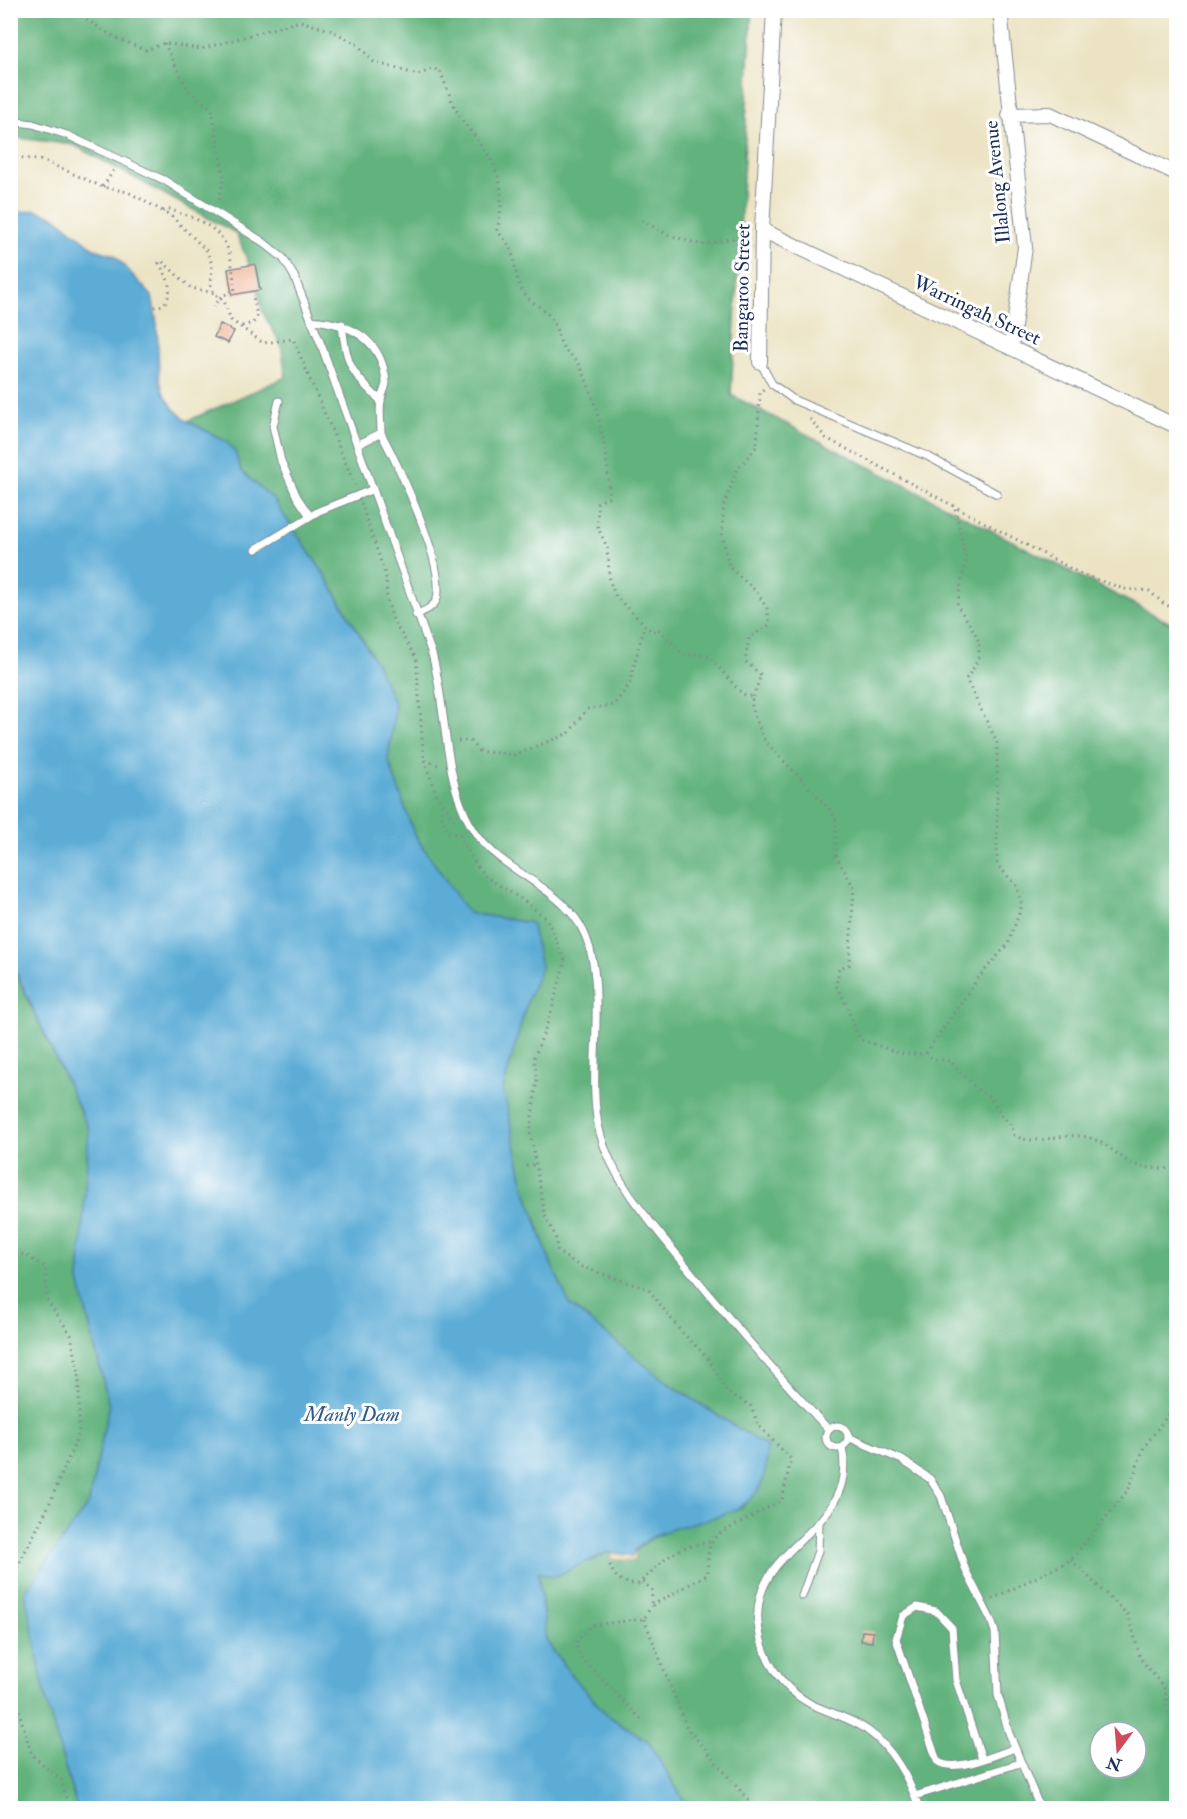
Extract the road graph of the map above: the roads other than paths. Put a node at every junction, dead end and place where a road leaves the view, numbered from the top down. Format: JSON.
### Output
{"nodes":[{"id":1,"x":774,"y":10,"type":"edge"},
{"id":2,"x":1000,"y":10,"type":"edge"},
{"id":3,"x":1010,"y":115,"type":"junction"},
{"id":4,"x":10,"y":121,"type":"edge"},
{"id":5,"x":1176,"y":173,"type":"edge"},
{"id":6,"x":762,"y":230,"type":"junction"},
{"id":7,"x":311,"y":320,"type":"junction"},
{"id":8,"x":342,"y":324,"type":"junction"},
{"id":9,"x":1011,"y":348,"type":"junction"},
{"id":10,"x":760,"y":362,"type":"joint"},
{"id":11,"x":279,"y":401,"type":"dead end"},
{"id":12,"x":381,"y":401,"type":"junction"},
{"id":13,"x":1176,"y":426,"type":"edge"},
{"id":14,"x":381,"y":433,"type":"junction"},
{"id":15,"x":357,"y":445,"type":"junction"},
{"id":16,"x":371,"y":490,"type":"junction"},
{"id":17,"x":997,"y":494,"type":"dead end"},
{"id":18,"x":310,"y":516,"type":"junction"},
{"id":19,"x":256,"y":549,"type":"dead end"},
{"id":20,"x":416,"y":615,"type":"junction"},
{"id":21,"x":828,"y":1429,"type":"junction"},
{"id":22,"x":848,"y":1437,"type":"junction"},
{"id":23,"x":842,"y":1447,"type":"junction"},
{"id":24,"x":819,"y":1523,"type":"junction"},
{"id":25,"x":802,"y":1596,"type":"dead end"},
{"id":26,"x":1015,"y":1748,"type":"junction"},
{"id":27,"x":982,"y":1759,"type":"junction"},
{"id":28,"x":1020,"y":1762,"type":"junction"},
{"id":29,"x":915,"y":1796,"type":"junction"},
{"id":30,"x":919,"y":1809,"type":"edge"},
{"id":31,"x":1040,"y":1809,"type":"edge"}],
"edges":[{"from":1,"to":6,"type":"street","name":"Bangaroo Street"},
{"from":2,"to":3,"type":"street","name":"Illalong Avenue"},
{"from":3,"to":5,"type":"street"},
{"from":3,"to":9,"type":"street","name":"Illalong Avenue"},
{"from":4,"to":7,"type":"lane"},
{"from":6,"to":9,"type":"street","name":"Warringah Street"},
{"from":6,"to":10,"type":"street","name":"Bangaroo Street"},
{"from":7,"to":8,"type":"lane"},
{"from":7,"to":15,"type":"lane"},
{"from":8,"to":12,"type":"lane"},
{"from":8,"to":12,"type":"lane"},
{"from":9,"to":13,"type":"street","name":"Warringah Street"},
{"from":10,"to":17,"type":"lane","name":"Bangaroo Street"},
{"from":11,"to":18,"type":"lane"},
{"from":12,"to":14,"type":"lane"},
{"from":14,"to":15,"type":"lane"},
{"from":14,"to":20,"type":"lane"},
{"from":15,"to":16,"type":"lane"},
{"from":16,"to":18,"type":"lane"},
{"from":16,"to":20,"type":"lane"},
{"from":18,"to":19,"type":"lane"},
{"from":20,"to":21,"type":"lane"},
{"from":21,"to":22,"type":"lane"},
{"from":21,"to":23,"type":"lane"},
{"from":22,"to":23,"type":"lane"},
{"from":22,"to":26,"type":"lane"},
{"from":23,"to":24,"type":"lane"},
{"from":24,"to":25,"type":"lane"},
{"from":24,"to":29,"type":"lane"},
{"from":26,"to":27,"type":"lane"},
{"from":26,"to":28,"type":"lane"},
{"from":27,"to":27,"type":"lane"},
{"from":28,"to":29,"type":"lane"},
{"from":28,"to":31,"type":"lane"},
{"from":29,"to":30,"type":"lane"}]}
